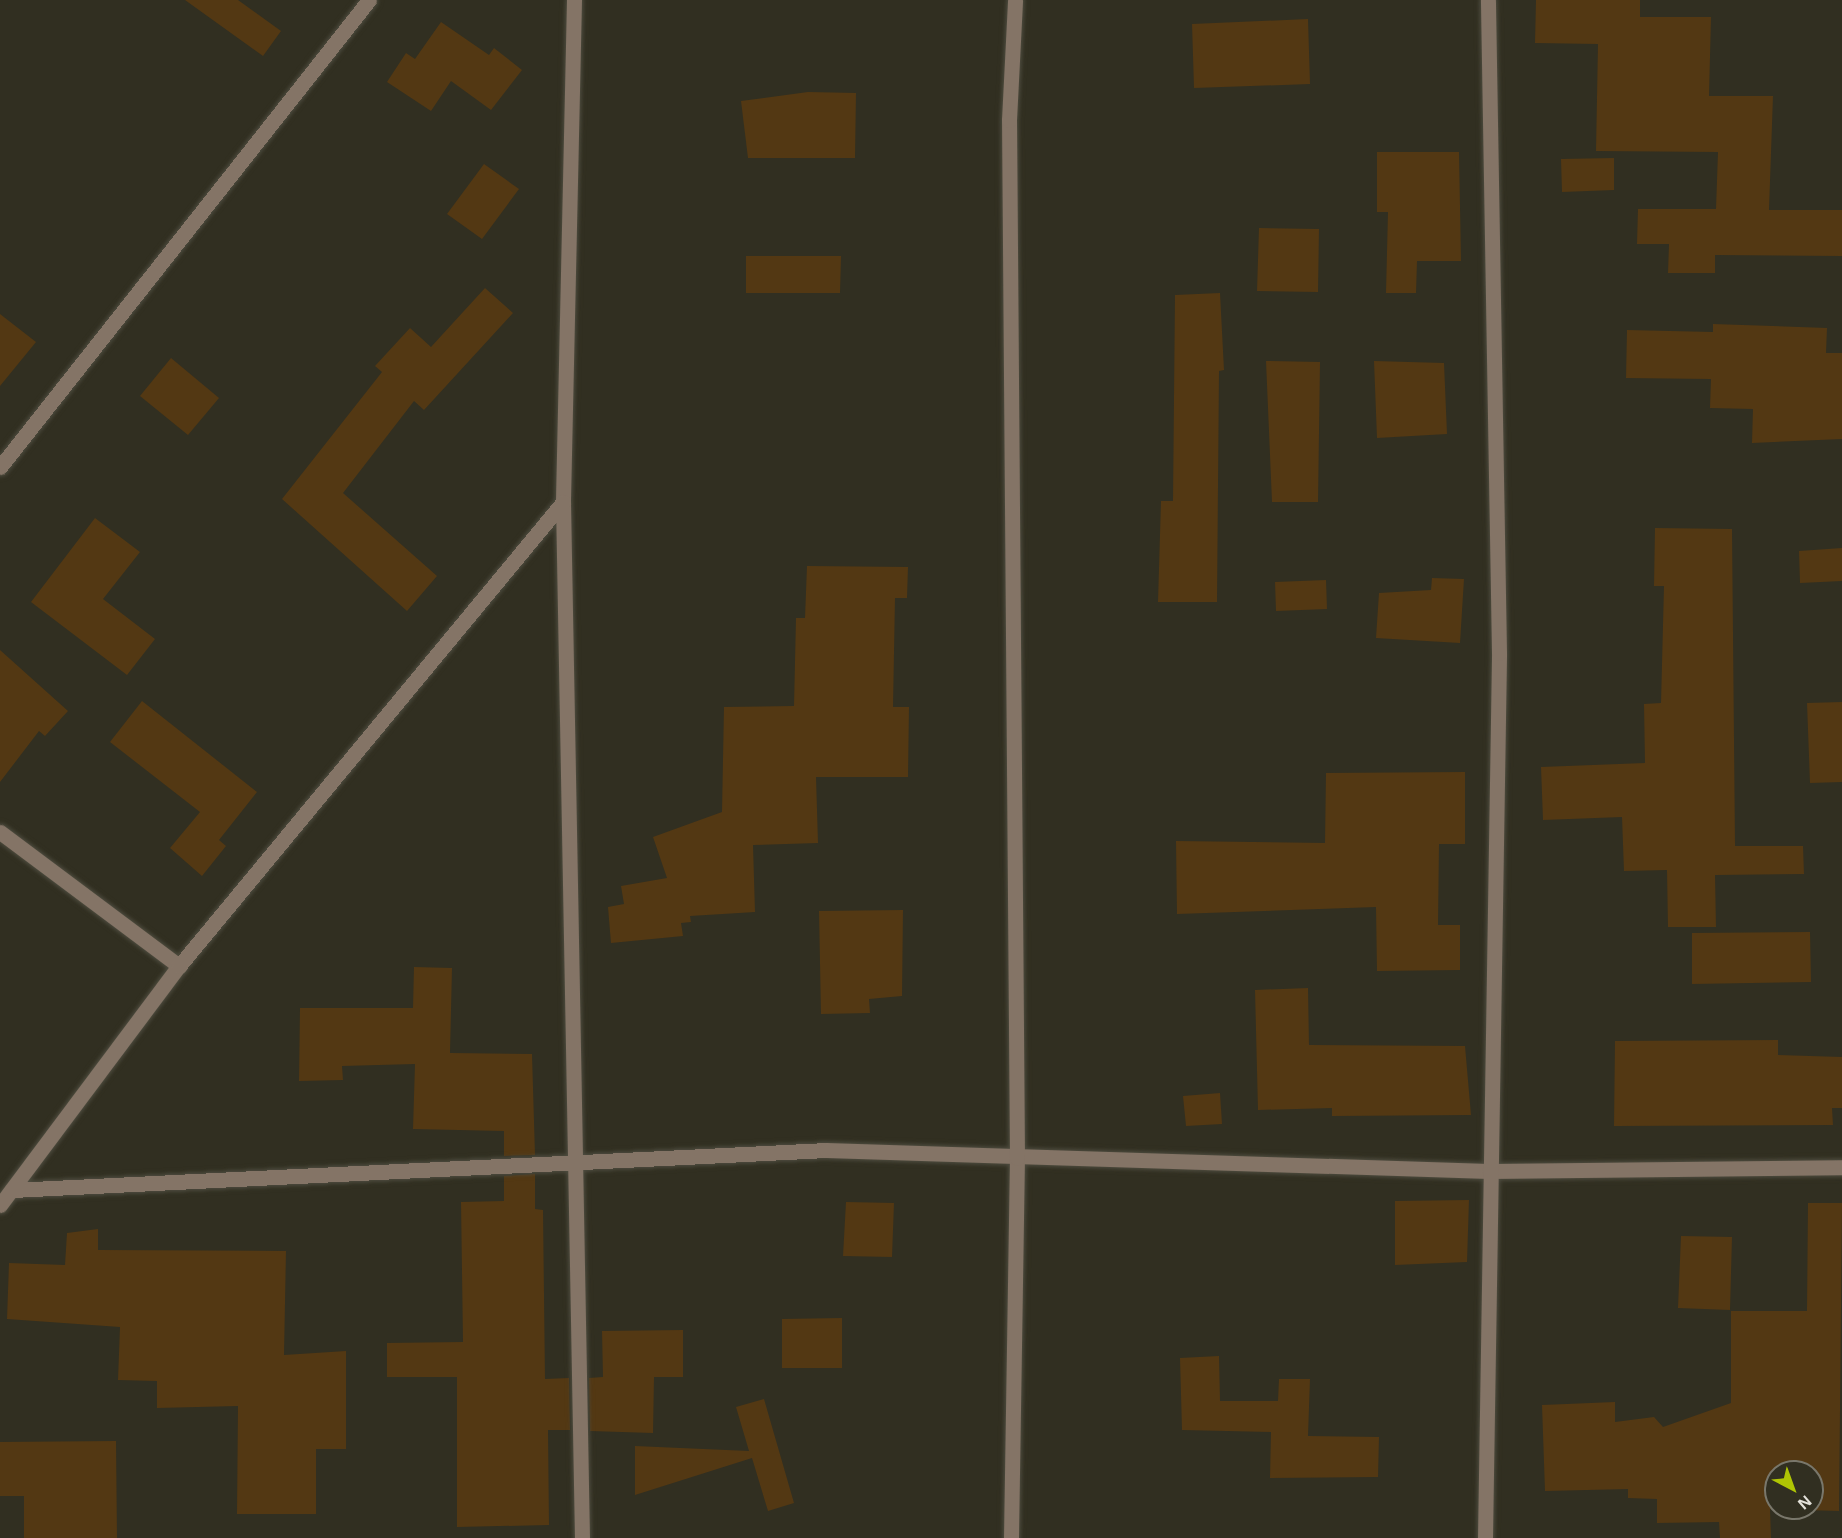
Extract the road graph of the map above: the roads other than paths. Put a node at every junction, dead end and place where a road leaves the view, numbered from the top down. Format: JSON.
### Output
{"nodes":[{"id":1,"x":369,"y":0,"type":"edge"},
{"id":2,"x":574,"y":0,"type":"edge"},
{"id":3,"x":1015,"y":0,"type":"edge"},
{"id":4,"x":1488,"y":0,"type":"edge"},
{"id":5,"x":0,"y":467,"type":"edge"},
{"id":6,"x":563,"y":502,"type":"junction"},
{"id":7,"x":0,"y":832,"type":"edge"},
{"id":8,"x":179,"y":966,"type":"junction"},
{"id":9,"x":1017,"y":1158,"type":"junction"},
{"id":10,"x":576,"y":1165,"type":"junction"},
{"id":11,"x":1842,"y":1167,"type":"edge"},
{"id":12,"x":1489,"y":1171,"type":"junction"},
{"id":13,"x":12,"y":1190,"type":"junction"},
{"id":14,"x":0,"y":1205,"type":"edge"},
{"id":15,"x":582,"y":1538,"type":"edge"},
{"id":16,"x":1011,"y":1538,"type":"edge"},
{"id":17,"x":1485,"y":1538,"type":"edge"}],
"edges":[{"from":1,"to":5,"type":"street"},
{"from":2,"to":6,"type":"street"},
{"from":3,"to":9,"type":"street"},
{"from":4,"to":12,"type":"street"},
{"from":6,"to":8,"type":"street"},
{"from":6,"to":10,"type":"street"},
{"from":7,"to":8,"type":"street"},
{"from":8,"to":13,"type":"street"},
{"from":9,"to":10,"type":"street"},
{"from":9,"to":12,"type":"street"},
{"from":9,"to":16,"type":"street"},
{"from":10,"to":13,"type":"street"},
{"from":10,"to":15,"type":"street"},
{"from":11,"to":12,"type":"street"},
{"from":12,"to":17,"type":"street"},
{"from":13,"to":14,"type":"street"}]}
